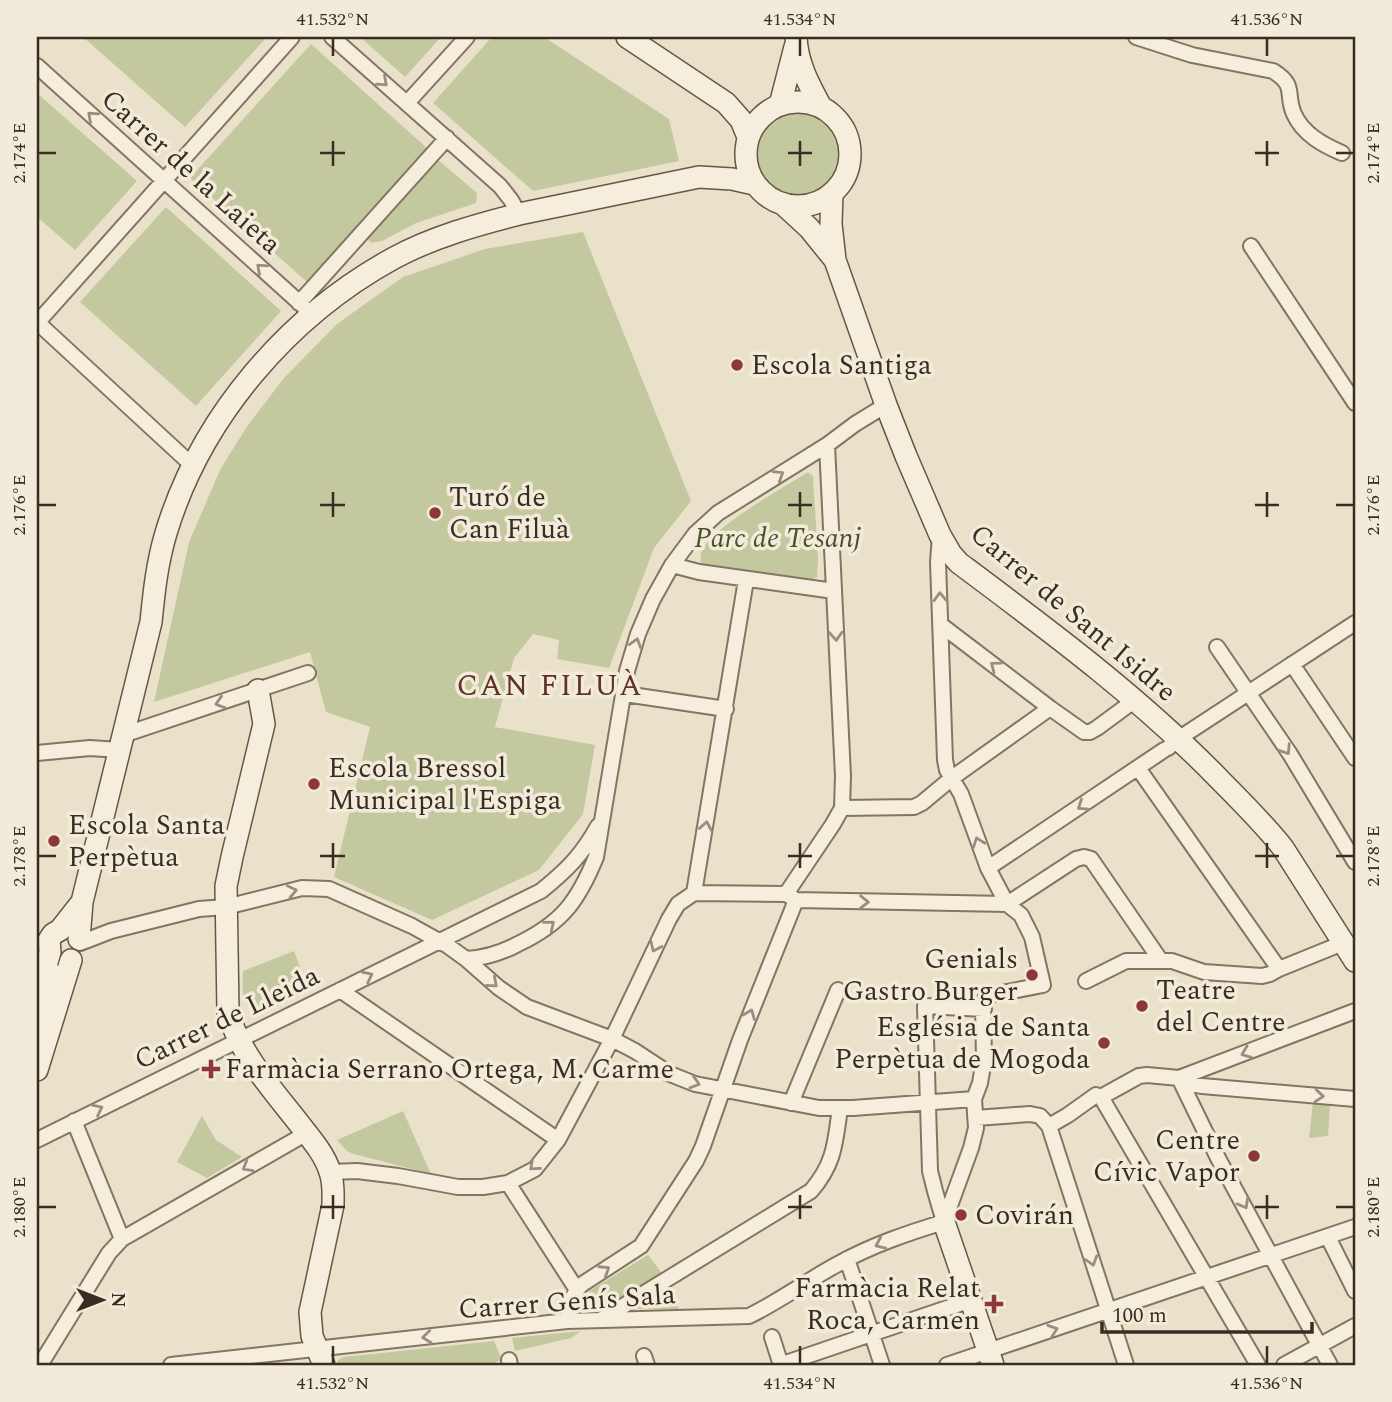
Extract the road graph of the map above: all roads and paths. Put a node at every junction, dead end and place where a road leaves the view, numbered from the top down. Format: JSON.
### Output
{"nodes":[{"id":1,"x":292,"y":37,"type":"edge"},
{"id":2,"x":332,"y":37,"type":"edge"},
{"id":3,"x":467,"y":37,"type":"edge"},
{"id":4,"x":627,"y":37,"type":"edge"},
{"id":5,"x":1136,"y":37,"type":"edge"},
{"id":6,"x":796,"y":39,"type":"edge"},
{"id":7,"x":37,"y":66,"type":"edge"},
{"id":8,"x":407,"y":103,"type":"junction"},
{"id":9,"x":726,"y":103,"type":"junction"},
{"id":10,"x":821,"y":107,"type":"junction"},
{"id":11,"x":774,"y":108,"type":"junction"},
{"id":12,"x":447,"y":138,"type":"junction"},
{"id":13,"x":747,"y":144,"type":"junction"},
{"id":14,"x":1342,"y":153,"type":"dead end"},
{"id":15,"x":699,"y":177,"type":"junction"},
{"id":16,"x":163,"y":180,"type":"junction"},
{"id":17,"x":754,"y":184,"type":"junction"},
{"id":18,"x":832,"y":193,"type":"junction"},
{"id":19,"x":784,"y":205,"type":"junction"},
{"id":20,"x":519,"y":214,"type":"junction"},
{"id":21,"x":1251,"y":246,"type":"dead end"},
{"id":22,"x":835,"y":260,"type":"junction"},
{"id":23,"x":306,"y":308,"type":"junction"},
{"id":24,"x":37,"y":322,"type":"edge"},
{"id":25,"x":1355,"y":403,"type":"edge"},
{"id":26,"x":886,"y":405,"type":"junction"},
{"id":27,"x":827,"y":445,"type":"junction"},
{"id":28,"x":193,"y":466,"type":"junction"},
{"id":29,"x":940,"y":535,"type":"junction"},
{"id":30,"x":673,"y":565,"type":"junction"},
{"id":31,"x":746,"y":579,"type":"junction"},
{"id":32,"x":834,"y":591,"type":"junction"},
{"id":33,"x":1355,"y":623,"type":"edge"},
{"id":34,"x":941,"y":625,"type":"junction"},
{"id":35,"x":1217,"y":647,"type":"dead end"},
{"id":36,"x":1292,"y":664,"type":"junction"},
{"id":37,"x":308,"y":673,"type":"dead end"},
{"id":38,"x":258,"y":690,"type":"junction"},
{"id":39,"x":1248,"y":693,"type":"junction"},
{"id":40,"x":625,"y":694,"type":"junction"},
{"id":41,"x":1135,"y":700,"type":"junction"},
{"id":42,"x":1050,"y":708,"type":"junction"},
{"id":43,"x":726,"y":709,"type":"junction"},
{"id":44,"x":121,"y":743,"type":"junction"},
{"id":45,"x":1170,"y":746,"type":"junction"},
{"id":46,"x":37,"y":753,"type":"edge"},
{"id":47,"x":1355,"y":758,"type":"edge"},
{"id":48,"x":1138,"y":768,"type":"junction"},
{"id":49,"x":952,"y":778,"type":"junction"},
{"id":50,"x":842,"y":808,"type":"junction"},
{"id":51,"x":602,"y":818,"type":"junction"},
{"id":52,"x":1355,"y":862,"type":"edge"},
{"id":53,"x":988,"y":868,"type":"junction"},
{"id":54,"x":694,"y":893,"type":"junction"},
{"id":55,"x":791,"y":897,"type":"junction"},
{"id":56,"x":1007,"y":904,"type":"junction"},
{"id":57,"x":226,"y":907,"type":"junction"},
{"id":58,"x":440,"y":941,"type":"junction"},
{"id":59,"x":1343,"y":943,"type":"junction"},
{"id":60,"x":55,"y":951,"type":"edge"},
{"id":61,"x":466,"y":959,"type":"junction"},
{"id":62,"x":1161,"y":961,"type":"junction"},
{"id":63,"x":1355,"y":961,"type":"edge"},
{"id":64,"x":1279,"y":969,"type":"junction"},
{"id":65,"x":1086,"y":981,"type":"dead end"},
{"id":66,"x":340,"y":990,"type":"junction"},
{"id":67,"x":838,"y":990,"type":"dead end"},
{"id":68,"x":37,"y":996,"type":"edge"},
{"id":69,"x":984,"y":1009,"type":"junction"},
{"id":70,"x":1355,"y":1011,"type":"edge"},
{"id":71,"x":37,"y":1032,"type":"edge"},
{"id":72,"x":239,"y":1039,"type":"junction"},
{"id":73,"x":611,"y":1039,"type":"junction"},
{"id":74,"x":37,"y":1070,"type":"edge"},
{"id":75,"x":1179,"y":1078,"type":"junction"},
{"id":76,"x":723,"y":1090,"type":"junction"},
{"id":77,"x":1101,"y":1097,"type":"junction"},
{"id":78,"x":974,"y":1099,"type":"junction"},
{"id":79,"x":1355,"y":1099,"type":"edge"},
{"id":80,"x":791,"y":1103,"type":"junction"},
{"id":81,"x":927,"y":1103,"type":"junction"},
{"id":82,"x":840,"y":1108,"type":"junction"},
{"id":83,"x":975,"y":1118,"type":"junction"},
{"id":84,"x":74,"y":1121,"type":"junction"},
{"id":85,"x":1049,"y":1125,"type":"junction"},
{"id":86,"x":307,"y":1133,"type":"junction"},
{"id":87,"x":37,"y":1140,"type":"edge"},
{"id":88,"x":558,"y":1140,"type":"junction"},
{"id":89,"x":330,"y":1172,"type":"junction"},
{"id":90,"x":508,"y":1183,"type":"junction"},
{"id":91,"x":935,"y":1191,"type":"junction"},
{"id":92,"x":954,"y":1191,"type":"junction"},
{"id":93,"x":944,"y":1222,"type":"junction"},
{"id":94,"x":1355,"y":1227,"type":"edge"},
{"id":95,"x":1328,"y":1237,"type":"junction"},
{"id":96,"x":122,"y":1239,"type":"junction"},
{"id":97,"x":1272,"y":1256,"type":"junction"},
{"id":98,"x":848,"y":1259,"type":"junction"},
{"id":99,"x":1206,"y":1279,"type":"junction"},
{"id":100,"x":577,"y":1290,"type":"junction"},
{"id":101,"x":1355,"y":1291,"type":"edge"},
{"id":102,"x":971,"y":1300,"type":"junction"},
{"id":103,"x":1108,"y":1311,"type":"junction"},
{"id":104,"x":567,"y":1321,"type":"junction"},
{"id":105,"x":600,"y":1321,"type":"junction"},
{"id":106,"x":1355,"y":1326,"type":"edge"},
{"id":107,"x":872,"y":1334,"type":"junction"},
{"id":108,"x":772,"y":1337,"type":"dead end"},
{"id":109,"x":1320,"y":1346,"type":"junction"},
{"id":110,"x":321,"y":1357,"type":"edge"},
{"id":111,"x":990,"y":1359,"type":"edge"},
{"id":112,"x":40,"y":1365,"type":"edge"},
{"id":113,"x":172,"y":1365,"type":"edge"},
{"id":114,"x":780,"y":1365,"type":"edge"},
{"id":115,"x":883,"y":1365,"type":"edge"},
{"id":116,"x":947,"y":1365,"type":"edge"},
{"id":117,"x":1126,"y":1365,"type":"edge"},
{"id":118,"x":1258,"y":1365,"type":"edge"},
{"id":119,"x":1284,"y":1365,"type":"edge"},
{"id":120,"x":1330,"y":1365,"type":"edge"}],
"edges":[{"from":1,"to":16,"type":"street"},
{"from":2,"to":8,"type":"street","one_way":true},
{"from":3,"to":8,"type":"street"},
{"from":4,"to":9,"type":"main road"},
{"from":5,"to":14,"type":"street"},
{"from":6,"to":10,"type":"main road"},
{"from":6,"to":11,"type":"main road"},
{"from":16,"to":7,"type":"street","name":"Carrer de la Laieta","one_way":true},
{"from":8,"to":12,"type":"street"},
{"from":9,"to":11,"type":"main road"},
{"from":9,"to":13,"type":"main road"},
{"from":10,"to":11,"type":"main road"},
{"from":10,"to":18,"type":"main road"},
{"from":11,"to":13,"type":"main road"},
{"from":12,"to":20,"type":"street"},
{"from":12,"to":23,"type":"street"},
{"from":13,"to":15,"type":"main road"},
{"from":13,"to":17,"type":"main road"},
{"from":15,"to":17,"type":"main road"},
{"from":15,"to":20,"type":"main road"},
{"from":23,"to":16,"type":"street","name":"Carrer de la Laieta","one_way":true},
{"from":16,"to":24,"type":"street"},
{"from":17,"to":19,"type":"main road"},
{"from":18,"to":19,"type":"main road"},
{"from":18,"to":22,"type":"main road","name":"Carrer de Sant Isidre"},
{"from":19,"to":22,"type":"main road","name":"Carrer de Sant Isidre"},
{"from":20,"to":23,"type":"main road"},
{"from":21,"to":25,"type":"street"},
{"from":22,"to":26,"type":"main road","name":"Carrer de Sant Isidre"},
{"from":23,"to":28,"type":"main road"},
{"from":24,"to":28,"type":"street"},
{"from":26,"to":27,"type":"street"},
{"from":26,"to":29,"type":"main road","name":"Carrer de Sant Isidre"},
{"from":30,"to":27,"type":"street","one_way":true},
{"from":27,"to":32,"type":"street"},
{"from":28,"to":44,"type":"main road"},
{"from":34,"to":29,"type":"street","one_way":true},
{"from":29,"to":41,"type":"main road","name":"Carrer de Sant Isidre"},
{"from":30,"to":31,"type":"street"},
{"from":40,"to":30,"type":"street","one_way":true},
{"from":31,"to":32,"type":"street"},
{"from":31,"to":43,"type":"street"},
{"from":32,"to":50,"type":"street","one_way":true},
{"from":33,"to":36,"type":"street"},
{"from":42,"to":34,"type":"street","one_way":true},
{"from":34,"to":49,"type":"street"},
{"from":35,"to":39,"type":"street"},
{"from":36,"to":39,"type":"street"},
{"from":36,"to":47,"type":"street"},
{"from":37,"to":38,"type":"street"},
{"from":38,"to":44,"type":"street","one_way":true},
{"from":38,"to":57,"type":"main road"},
{"from":39,"to":45,"type":"street"},
{"from":39,"to":52,"type":"street","one_way":true},
{"from":40,"to":43,"type":"street"},
{"from":40,"to":51,"type":"street"},
{"from":41,"to":42,"type":"street"},
{"from":41,"to":45,"type":"main road","name":"Carrer de Sant Isidre"},
{"from":42,"to":49,"type":"street"},
{"from":54,"to":43,"type":"street","one_way":true},
{"from":44,"to":46,"type":"street"},
{"from":44,"to":60,"type":"main road"},
{"from":45,"to":48,"type":"street"},
{"from":45,"to":59,"type":"main road","name":"Carrer de Sant Isidre"},
{"from":48,"to":53,"type":"street","one_way":true},
{"from":48,"to":64,"type":"street"},
{"from":49,"to":50,"type":"street"},
{"from":53,"to":49,"type":"street","one_way":true},
{"from":50,"to":55,"type":"street"},
{"from":51,"to":58,"type":"street","name":"Carrer de Lleida"},
{"from":61,"to":51,"type":"street","one_way":true},
{"from":53,"to":56,"type":"street"},
{"from":54,"to":55,"type":"street"},
{"from":54,"to":73,"type":"street","one_way":true},
{"from":55,"to":56,"type":"street","one_way":true},
{"from":76,"to":55,"type":"street","one_way":true},
{"from":56,"to":62,"type":"street"},
{"from":56,"to":69,"type":"street"},
{"from":57,"to":58,"type":"street","one_way":true},
{"from":57,"to":60,"type":"street"},
{"from":57,"to":72,"type":"main road"},
{"from":58,"to":61,"type":"street"},
{"from":66,"to":58,"type":"street","name":"Carrer de Lleida","one_way":true},
{"from":59,"to":63,"type":"main road","name":"Carrer de Sant Isidre"},
{"from":59,"to":64,"type":"street"},
{"from":60,"to":68,"type":"main road"},
{"from":60,"to":71,"type":"street"},
{"from":60,"to":74,"type":"main road"},
{"from":61,"to":73,"type":"street","one_way":true},
{"from":62,"to":64,"type":"street"},
{"from":62,"to":65,"type":"street"},
{"from":66,"to":72,"type":"street","name":"Carrer de Lleida"},
{"from":66,"to":88,"type":"street"},
{"from":67,"to":80,"type":"street"},
{"from":69,"to":78,"type":"street"},
{"from":69,"to":81,"type":"street"},
{"from":70,"to":75,"type":"street","one_way":true},
{"from":84,"to":72,"type":"street","name":"Carrer de Lleida","one_way":true},
{"from":72,"to":86,"type":"main road"},
{"from":73,"to":76,"type":"street","one_way":true},
{"from":73,"to":88,"type":"street"},
{"from":75,"to":77,"type":"street"},
{"from":75,"to":79,"type":"street","one_way":true},
{"from":75,"to":97,"type":"street","one_way":true},
{"from":76,"to":80,"type":"street"},
{"from":100,"to":76,"type":"street","one_way":true},
{"from":77,"to":85,"type":"street"},
{"from":77,"to":99,"type":"street"},
{"from":78,"to":81,"type":"street"},
{"from":78,"to":83,"type":"street"},
{"from":80,"to":82,"type":"street"},
{"from":81,"to":82,"type":"street"},
{"from":81,"to":91,"type":"street"},
{"from":82,"to":105,"type":"street"},
{"from":83,"to":85,"type":"street"},
{"from":83,"to":92,"type":"street"},
{"from":84,"to":87,"type":"street","name":"Carrer de Lleida"},
{"from":84,"to":96,"type":"street"},
{"from":85,"to":103,"type":"street","one_way":true},
{"from":86,"to":89,"type":"main road"},
{"from":86,"to":96,"type":"street","one_way":true},
{"from":88,"to":90,"type":"street","one_way":true},
{"from":89,"to":90,"type":"street"},
{"from":89,"to":110,"type":"main road"},
{"from":90,"to":100,"type":"street"},
{"from":91,"to":92,"type":"street"},
{"from":91,"to":93,"type":"street"},
{"from":92,"to":93,"type":"street"},
{"from":93,"to":98,"type":"street","name":"Carrer Genís Sala","one_way":true},
{"from":93,"to":102,"type":"main road"},
{"from":94,"to":95,"type":"street"},
{"from":95,"to":97,"type":"street"},
{"from":95,"to":101,"type":"street"},
{"from":96,"to":112,"type":"street"},
{"from":97,"to":99,"type":"street"},
{"from":97,"to":109,"type":"street"},
{"from":98,"to":105,"type":"street","name":"Carrer Genís Sala"},
{"from":98,"to":107,"type":"street"},
{"from":99,"to":103,"type":"street"},
{"from":99,"to":118,"type":"street"},
{"from":100,"to":104,"type":"street"},
{"from":102,"to":107,"type":"street"},
{"from":102,"to":111,"type":"main road"},
{"from":111,"to":103,"type":"street","one_way":true},
{"from":103,"to":117,"type":"street"},
{"from":104,"to":105,"type":"street","name":"Carrer Genís Sala"},
{"from":104,"to":110,"type":"street","name":"Carrer Genís Sala","one_way":true},
{"from":106,"to":109,"type":"street"},
{"from":107,"to":114,"type":"street"},
{"from":107,"to":115,"type":"street"},
{"from":108,"to":114,"type":"street"},
{"from":109,"to":119,"type":"street"},
{"from":109,"to":120,"type":"street"},
{"from":110,"to":113,"type":"street","name":"Carrer Genís Sala"},
{"from":111,"to":116,"type":"street"}]}
